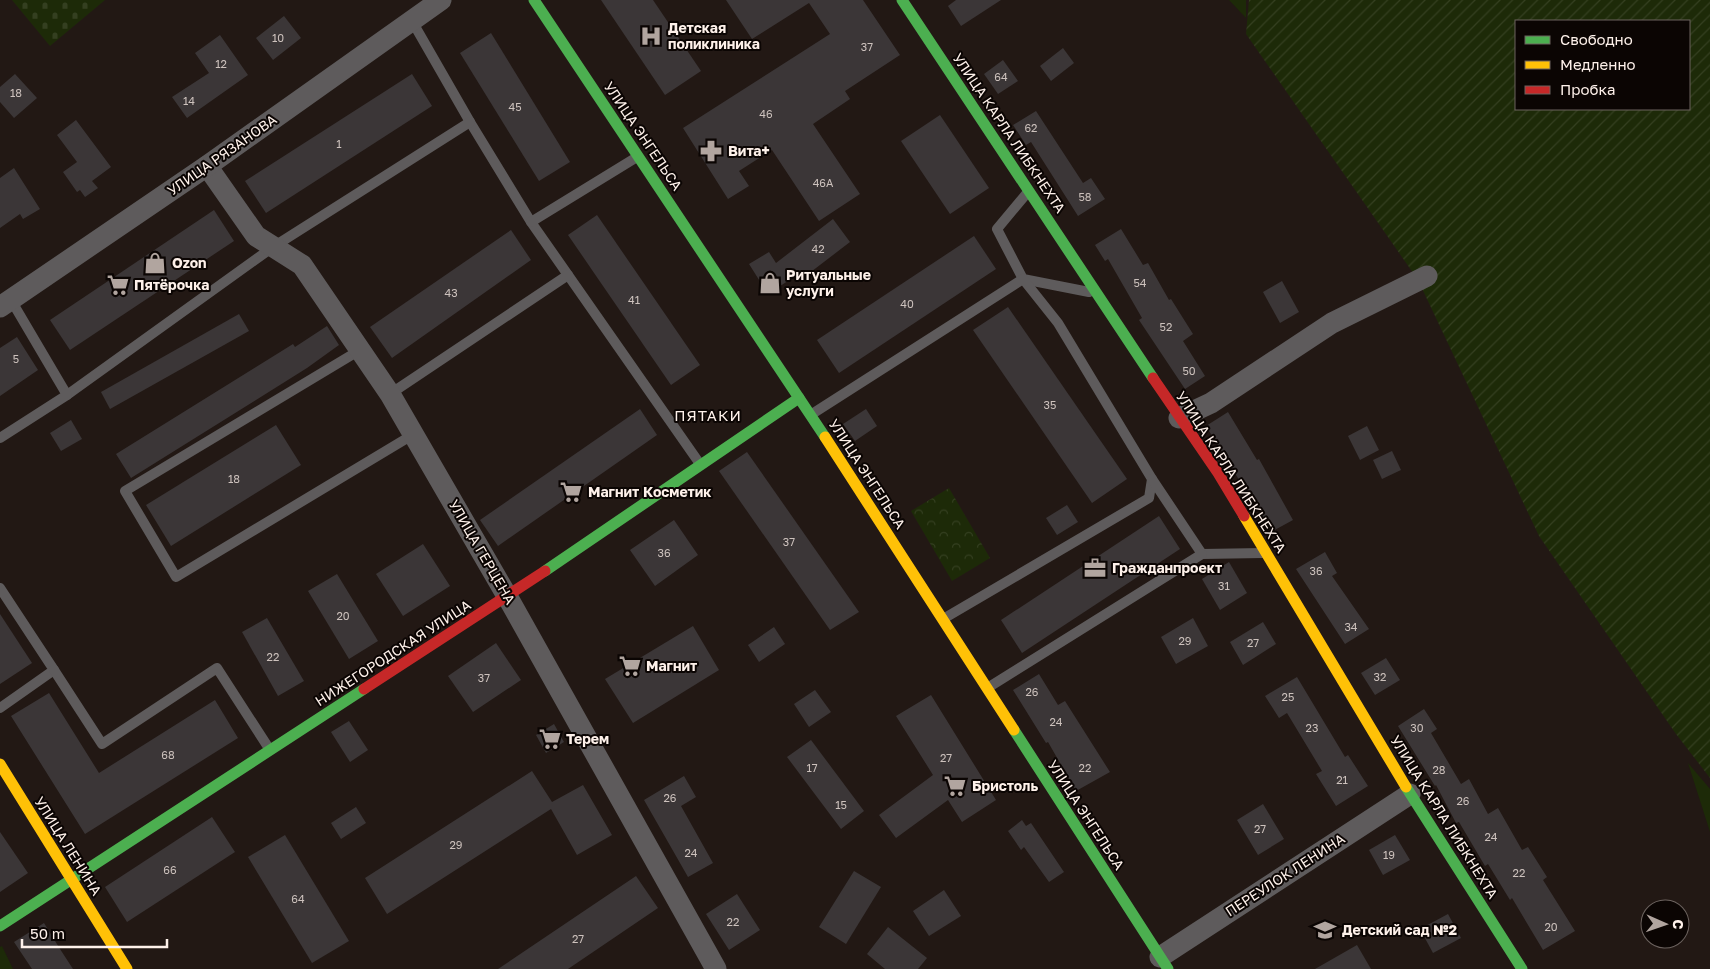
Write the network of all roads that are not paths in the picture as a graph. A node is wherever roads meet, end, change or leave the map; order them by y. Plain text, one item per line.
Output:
1 (441, 0) edge
2 (534, 0) edge
3 (902, 0) edge
4 (412, 21) junction
5 (470, 122) junction
6 (638, 157) junction
7 (207, 166) junction
8 (1029, 190) junction
9 (531, 222) junction
10 (274, 247) junction
11 (568, 275) junction
12 (1427, 276) dead end
13 (1023, 279) junction
14 (1098, 294) junction
15 (5, 304) edge
16 (360, 350) junction
17 (390, 394) junction
18 (68, 395) junction
19 (799, 398) junction
20 (810, 415) junction
21 (1179, 418) junction
22 (414, 434) junction
23 (0, 438) edge
24 (700, 465) junction
25 (1152, 479) junction
26 (1266, 553) junction
27 (1202, 554) junction
28 (0, 588) edge
29 (507, 596) junction
30 (942, 620) junction
31 (54, 670) junction
32 (987, 688) junction
33 (0, 708) edge
34 (270, 751) junction
35 (0, 764) edge
36 (1410, 794) junction
37 (72, 881) junction
38 (0, 926) edge
39 (1164, 963) edge
40 (127, 969) edge
41 (716, 969) edge
42 (1522, 969) edge

1 - 4 street, УЛИЦА РЯЗАНОВА
2 - 6 street, УЛИЦА ЭНГЕЛЬСА
3 - 8 street, УЛИЦА КАРЛА ЛИБКНЕХТА
4 - 5 lane
4 - 7 street, УЛИЦА РЯЗАНОВА
5 - 9 lane
5 - 10 lane
6 - 9 lane
6 - 19 street, УЛИЦА ЭНГЕЛЬСА
7 - 10 street, УЛИЦА ГЕРЦЕНА
7 - 15 street, УЛИЦА РЯЗАНОВА
8 - 13 lane
8 - 14 street, УЛИЦА КАРЛА ЛИБКНЕХТА
9 - 11 lane
10 - 16 street, УЛИЦА ГЕРЦЕНА
10 - 18 lane
11 - 17 lane
11 - 24 lane
12 - 21 street
13 - 14 lane
13 - 20 lane
13 - 25 lane
14 - 21 street, УЛИЦА КАРЛА ЛИБКНЕХТА
15 - 18 lane
16 - 17 street, УЛИЦА ГЕРЦЕНА
16 - 22 lane
17 - 22 street, УЛИЦА ГЕРЦЕНА
18 - 23 lane
19 - 20 street, УЛИЦА ЭНГЕЛЬСА
19 - 24 street, НИЖЕГОРОДСКАЯ УЛИЦА
20 - 30 street, УЛИЦА ЭНГЕЛЬСА
21 - 26 street, УЛИЦА КАРЛА ЛИБКНЕХТА
22 - 29 street, УЛИЦА ГЕРЦЕНА
24 - 29 street, НИЖЕГОРОДСКАЯ УЛИЦА
25 - 27 lane
25 - 30 lane
26 - 27 lane
26 - 36 street, УЛИЦА КАРЛА ЛИБКНЕХТА
27 - 32 lane
28 - 31 lane
29 - 34 street, НИЖЕГОРОДСКАЯ УЛИЦА
29 - 41 street, УЛИЦА ГЕРЦЕНА
30 - 32 street, УЛИЦА ЭНГЕЛЬСА
31 - 33 lane
31 - 34 lane
32 - 39 street, УЛИЦА ЭНГЕЛЬСА
34 - 37 street, НИЖЕГОРОДСКАЯ УЛИЦА
35 - 37 street, УЛИЦА ЛЕНИНА
36 - 39 street, ПЕРЕУЛОК ЛЕНИНА
36 - 42 street, УЛИЦА КАРЛА ЛИБКНЕХТА
37 - 38 street, НИЖЕГОРОДСКАЯ УЛИЦА
37 - 40 street, УЛИЦА ЛЕНИНА

